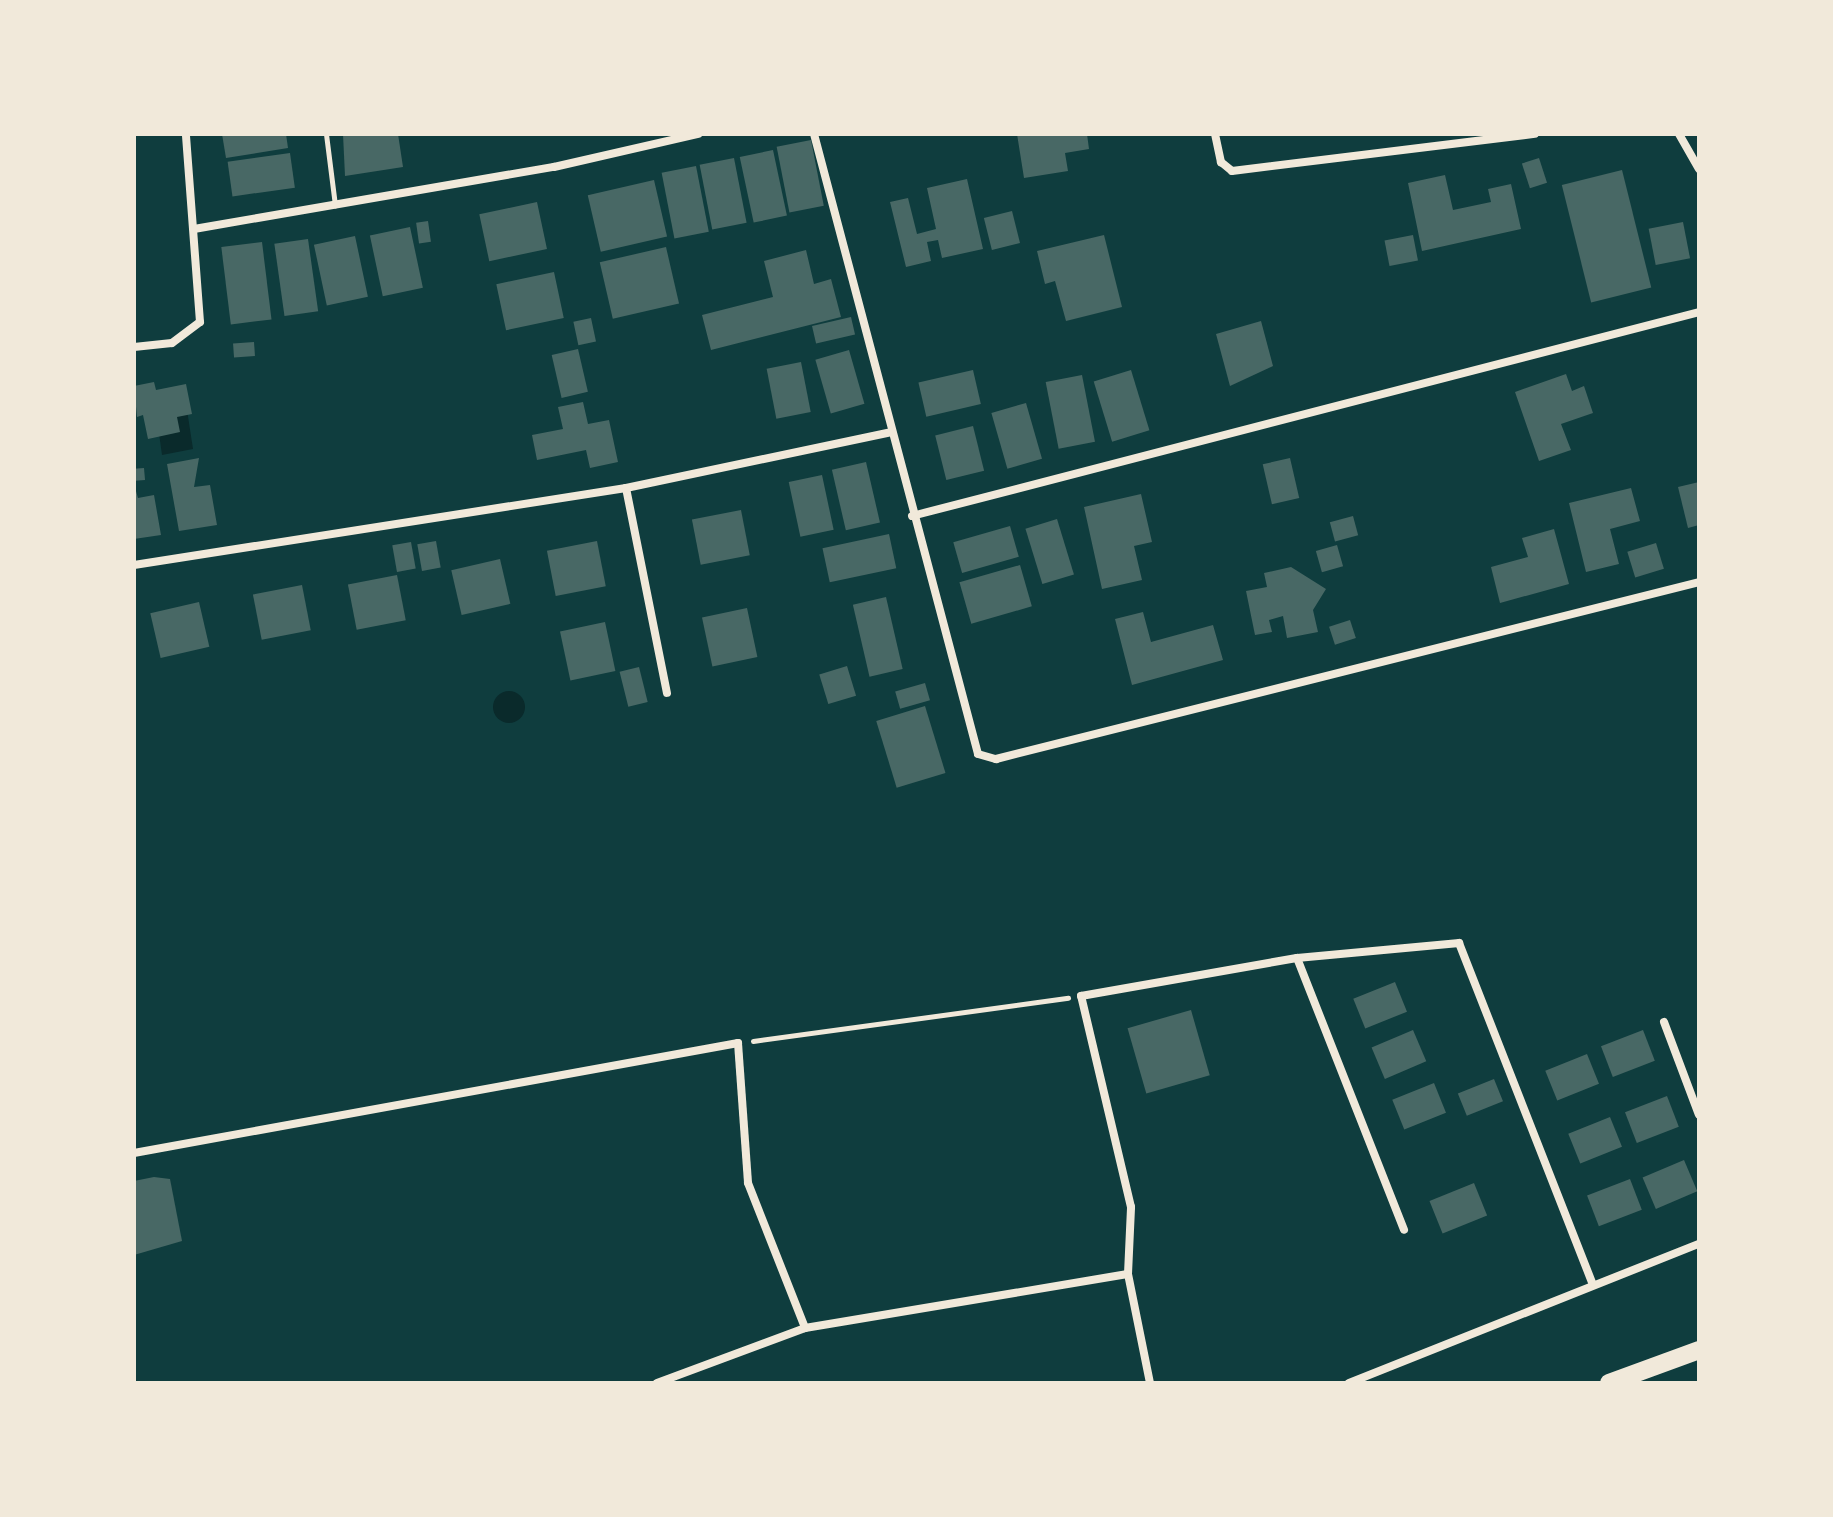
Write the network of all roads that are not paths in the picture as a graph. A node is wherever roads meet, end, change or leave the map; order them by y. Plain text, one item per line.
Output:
1 (186, 134) edge
2 (326, 134) edge
3 (698, 134) edge
4 (814, 134) edge
5 (1215, 134) edge
6 (1535, 134) edge
7 (1679, 134) edge
8 (1699, 169) edge
9 (335, 205) junction
10 (194, 229) junction
11 (1699, 312) edge
12 (134, 347) edge
13 (888, 433) junction
14 (626, 488) junction
15 (912, 516) junction
16 (134, 565) edge
17 (1699, 582) edge
18 (667, 693) dead end
19 (1297, 958) junction
20 (1664, 1022) dead end
21 (1699, 1115) edge
22 (134, 1153) edge
23 (1404, 1230) dead end
24 (1699, 1244) edge
25 (1128, 1274) junction
26 (1593, 1285) junction
27 (805, 1328) junction
28 (1699, 1350) edge
29 (657, 1383) edge
30 (1150, 1383) edge
31 (1349, 1383) edge
32 (1609, 1383) edge

1 - 10 street
2 - 9 lane
3 - 9 street
4 - 13 street
5 - 6 street
7 - 8 street
9 - 10 street
10 - 12 street
11 - 15 street
13 - 14 street
13 - 15 street
14 - 16 street
14 - 18 street
15 - 17 street
19 - 23 street
19 - 25 street
19 - 26 street
20 - 21 street
22 - 27 street
24 - 26 street
25 - 27 street
25 - 30 street
26 - 31 street
27 - 29 street
28 - 32 highway

